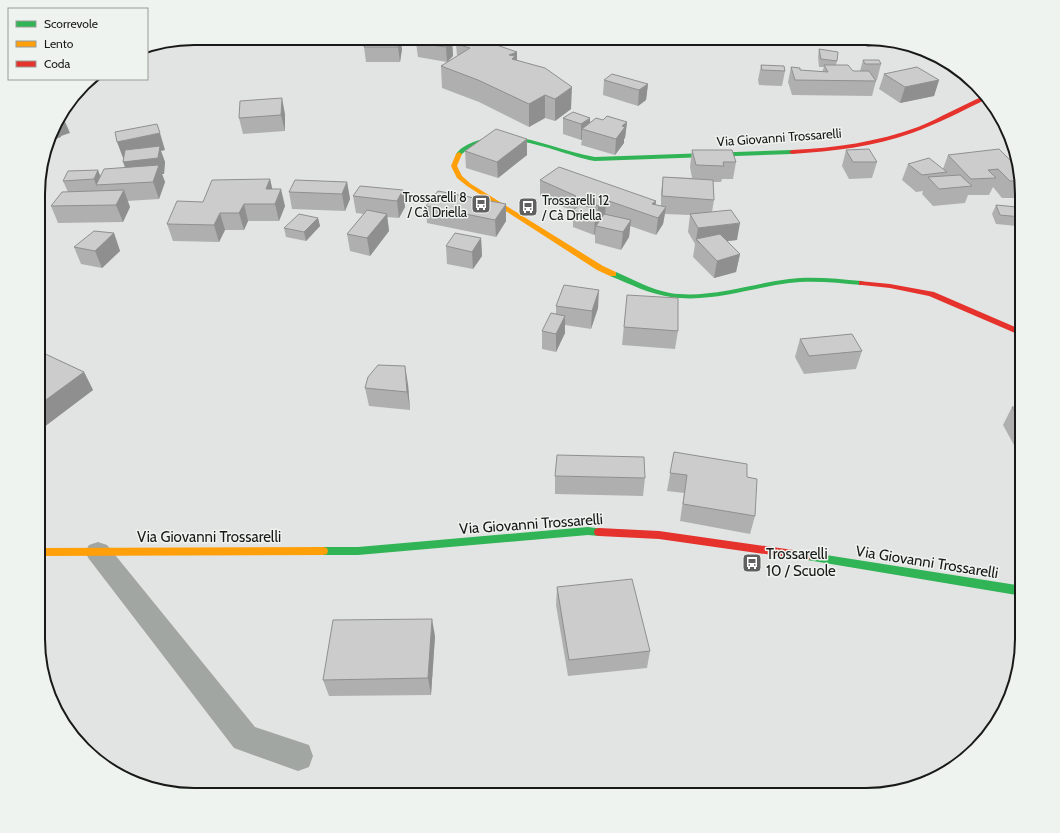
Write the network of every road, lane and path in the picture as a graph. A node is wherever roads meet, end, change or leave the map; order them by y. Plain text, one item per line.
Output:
1 (981, 100) edge
2 (1015, 330) edge
3 (45, 552) edge
4 (98, 552) junction
5 (1015, 590) edge
6 (298, 756) dead end

1 - 2 street, Via Giovanni Trossarelli
3 - 4 street, Via Giovanni Trossarelli
4 - 5 street, Via Giovanni Trossarelli
4 - 6 street

